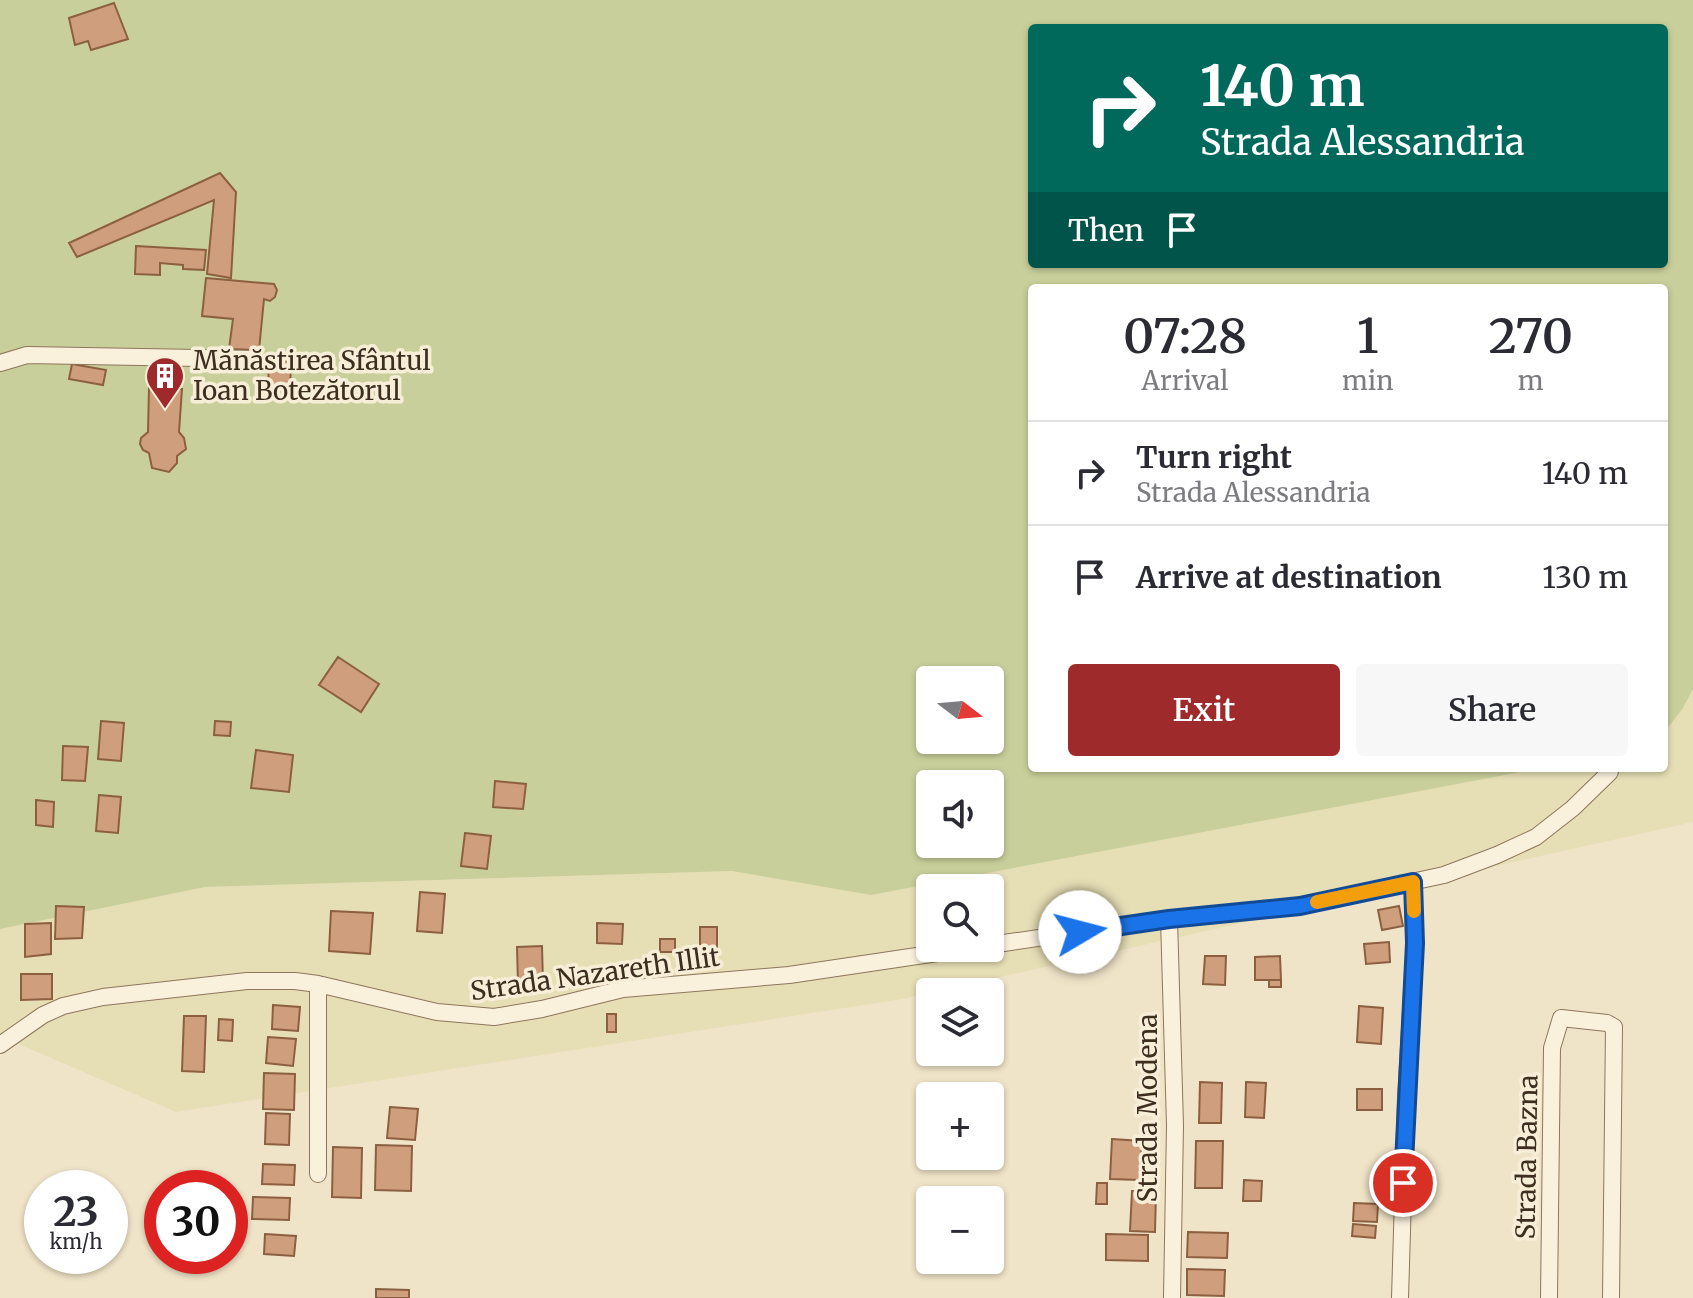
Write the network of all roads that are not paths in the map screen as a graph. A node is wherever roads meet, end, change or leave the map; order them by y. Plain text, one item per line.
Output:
1 (256, 359) dead end
2 (0, 363) edge
3 (1610, 772) dead end
4 (1413, 882) junction
5 (1169, 919) junction
6 (1004, 943) edge
7 (916, 956) edge
8 (318, 984) junction
9 (0, 1045) edge
10 (318, 1174) dead end
11 (1172, 1298) edge
12 (1400, 1298) edge
13 (1549, 1298) edge
14 (1611, 1298) edge

1 - 2 street
3 - 4 street
4 - 5 street
4 - 12 street
5 - 6 street
5 - 11 street, Strada Modena
7 - 8 street, Strada Nazareth Illit
8 - 9 street, Strada Nazareth Illit
8 - 10 street
13 - 14 street, Strada Bazna

